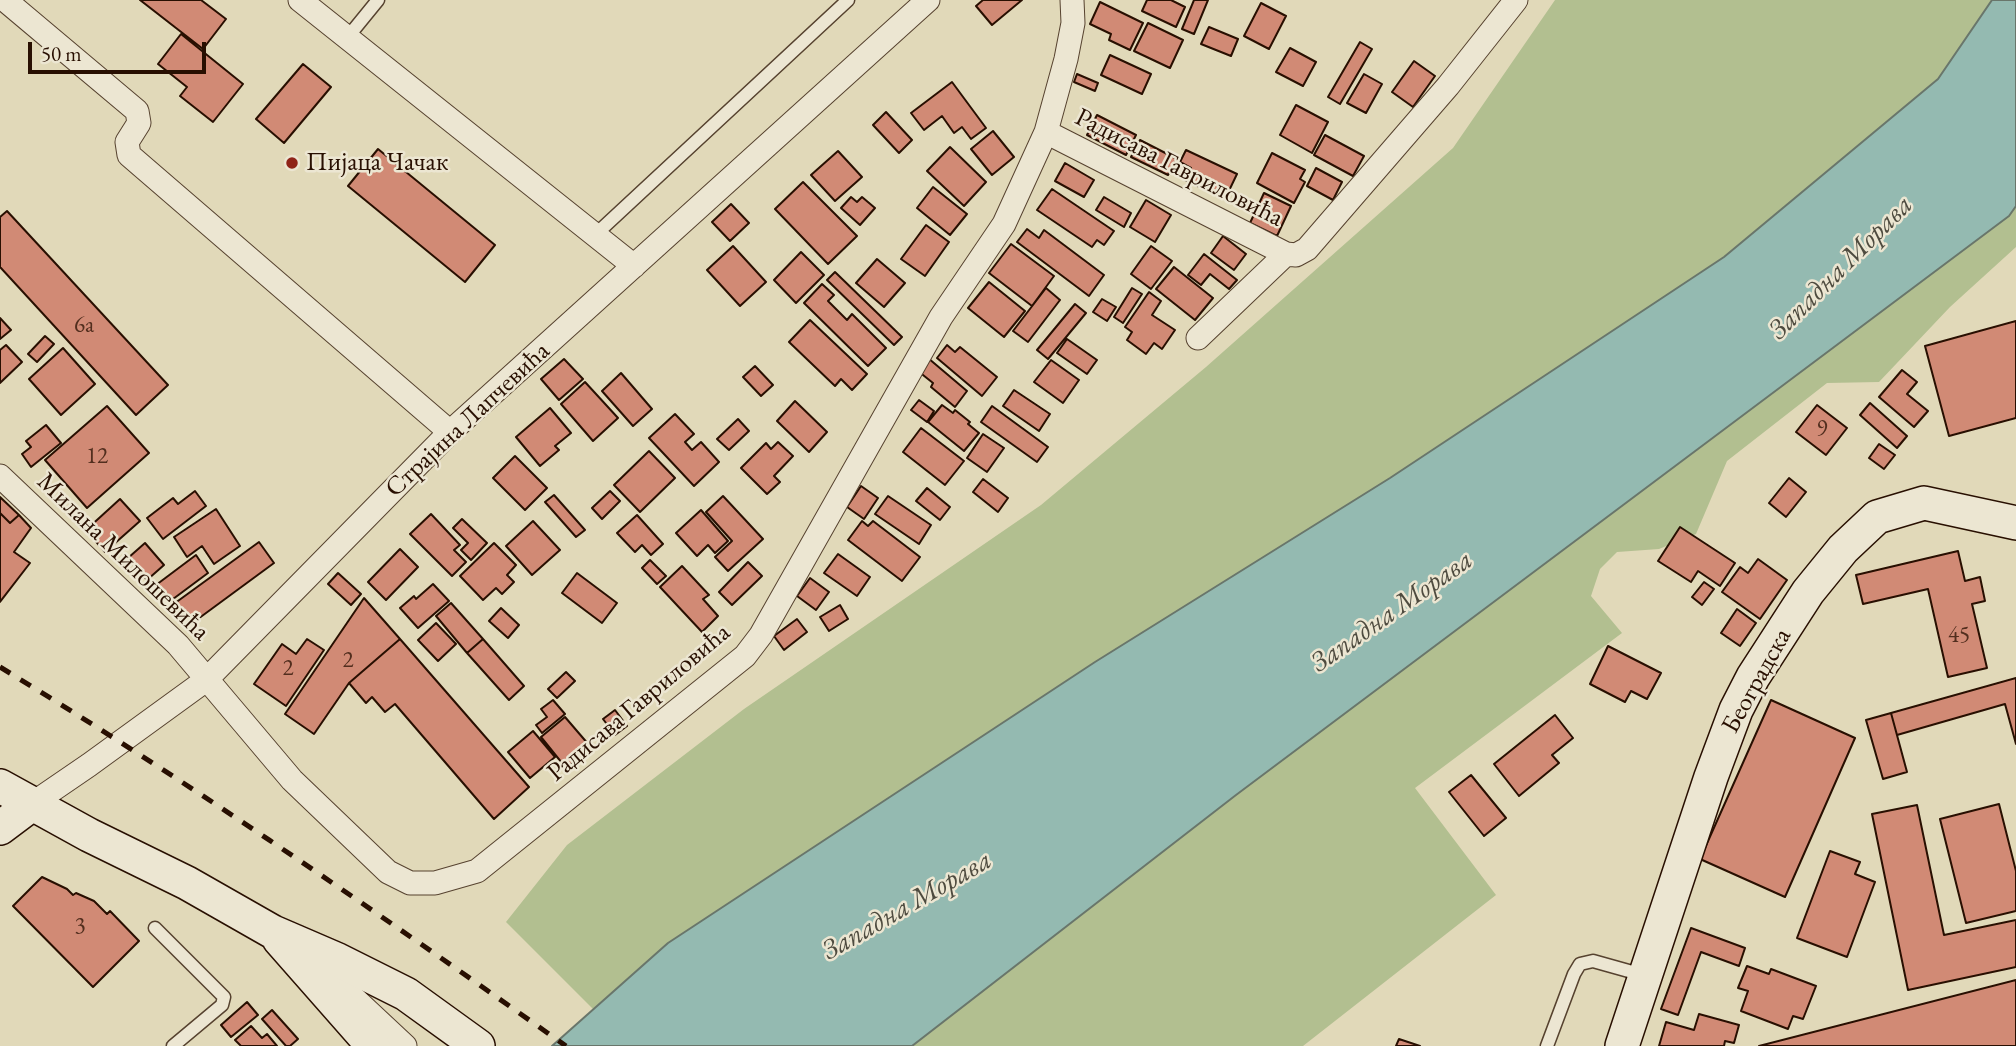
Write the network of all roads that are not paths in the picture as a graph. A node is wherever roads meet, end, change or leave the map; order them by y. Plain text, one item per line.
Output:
1 (5, 0) edge
2 (300, 0) edge
3 (378, 0) edge
4 (848, 0) edge
5 (928, 0) edge
6 (1072, 0) edge
7 (1516, 0) edge
8 (347, 38) junction
9 (1046, 132) junction
10 (595, 235) junction
11 (1286, 254) junction
12 (634, 266) junction
13 (1198, 338) dead end
14 (450, 432) junction
15 (0, 476) edge
16 (2016, 523) edge
17 (206, 680) junction
18 (0, 786) edge
19 (32, 804) junction
20 (0, 828) edge
21 (155, 928) dead end
22 (328, 973) junction
23 (1645, 975) junction
24 (173, 1046) edge
25 (373, 1046) edge
26 (405, 1046) edge
27 (478, 1046) edge
28 (1547, 1046) edge
29 (1622, 1046) edge

1 - 14 street
2 - 8 street
3 - 8 lane
4 - 10 lane
5 - 12 street, Страјина Лапчевића
6 - 9 street, Радисава Гавриловића
7 - 11 street
8 - 10 street
9 - 11 street, Радисава Гавриловића
9 - 17 street, Радисава Гавриловића
10 - 12 street
11 - 13 street
12 - 14 street, Страјина Лапчевића
14 - 17 street, Страјина Лапчевића
15 - 17 street, Милана Милошевића
16 - 23 street, Београдска
17 - 19 street, Страјина Лапчевића
18 - 19 street
19 - 20 street, Страјина Лапчевића
19 - 22 street
21 - 24 lane
22 - 25 street
22 - 26 street
22 - 27 street
23 - 28 lane
23 - 29 street, Београдска

